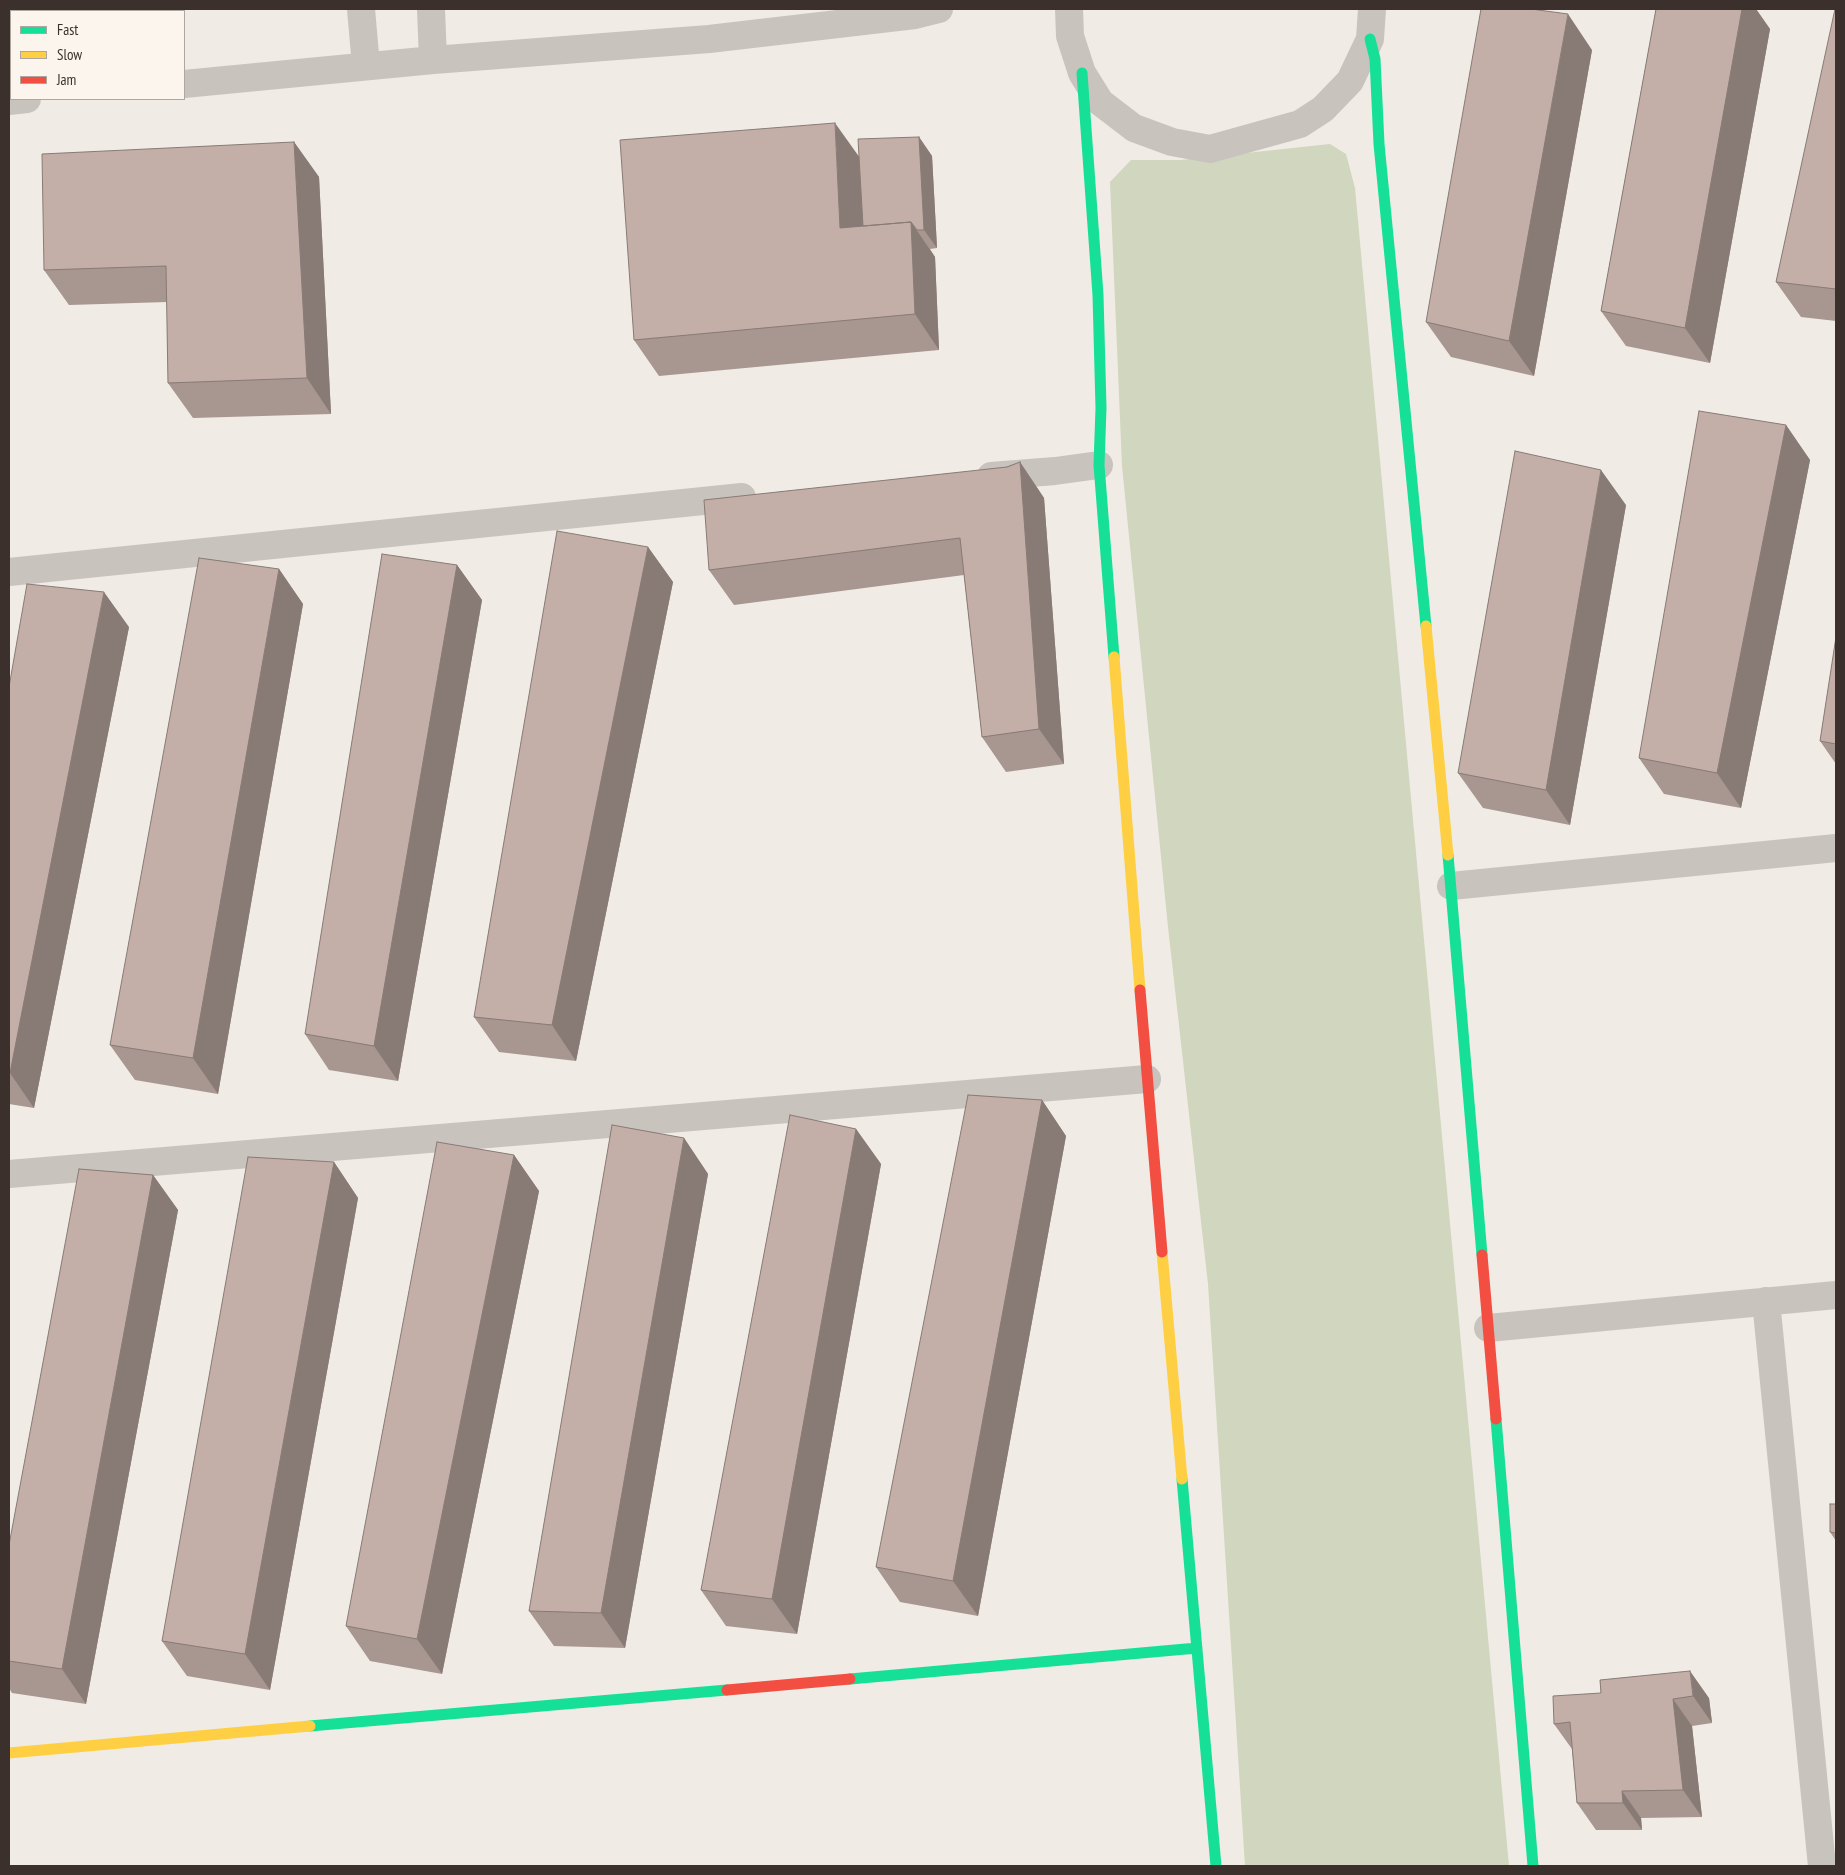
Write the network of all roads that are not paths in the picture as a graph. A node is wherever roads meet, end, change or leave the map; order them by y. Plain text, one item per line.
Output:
1 (361, 9) edge
2 (431, 9) edge
3 (939, 9) edge
4 (1069, 9) edge
5 (1372, 9) edge
6 (1370, 39) junction
7 (433, 60) junction
8 (366, 66) junction
9 (1082, 73) junction
10 (185, 84) edge
11 (1099, 465) junction
12 (965, 478) edge
13 (766, 495) edge
14 (9, 572) edge
15 (1836, 848) edge
16 (1451, 886) junction
17 (1147, 1080) junction
18 (9, 1174) edge
19 (1836, 1295) edge
20 (1766, 1301) junction
21 (1488, 1328) junction
22 (1197, 1648) junction
23 (9, 1753) edge
24 (1216, 1866) edge
25 (1533, 1866) edge
26 (1822, 1866) edge

1 - 8 street
2 - 7 street
3 - 7 street
4 - 9 street
5 - 6 street
6 - 9 street
6 - 16 street
7 - 8 street
8 - 10 street
9 - 11 street
11 - 12 street
11 - 17 street
13 - 14 street
15 - 16 street
16 - 21 street
17 - 18 street
17 - 22 street
19 - 20 street
20 - 21 street
20 - 26 street
21 - 25 street
22 - 23 street
22 - 24 street

